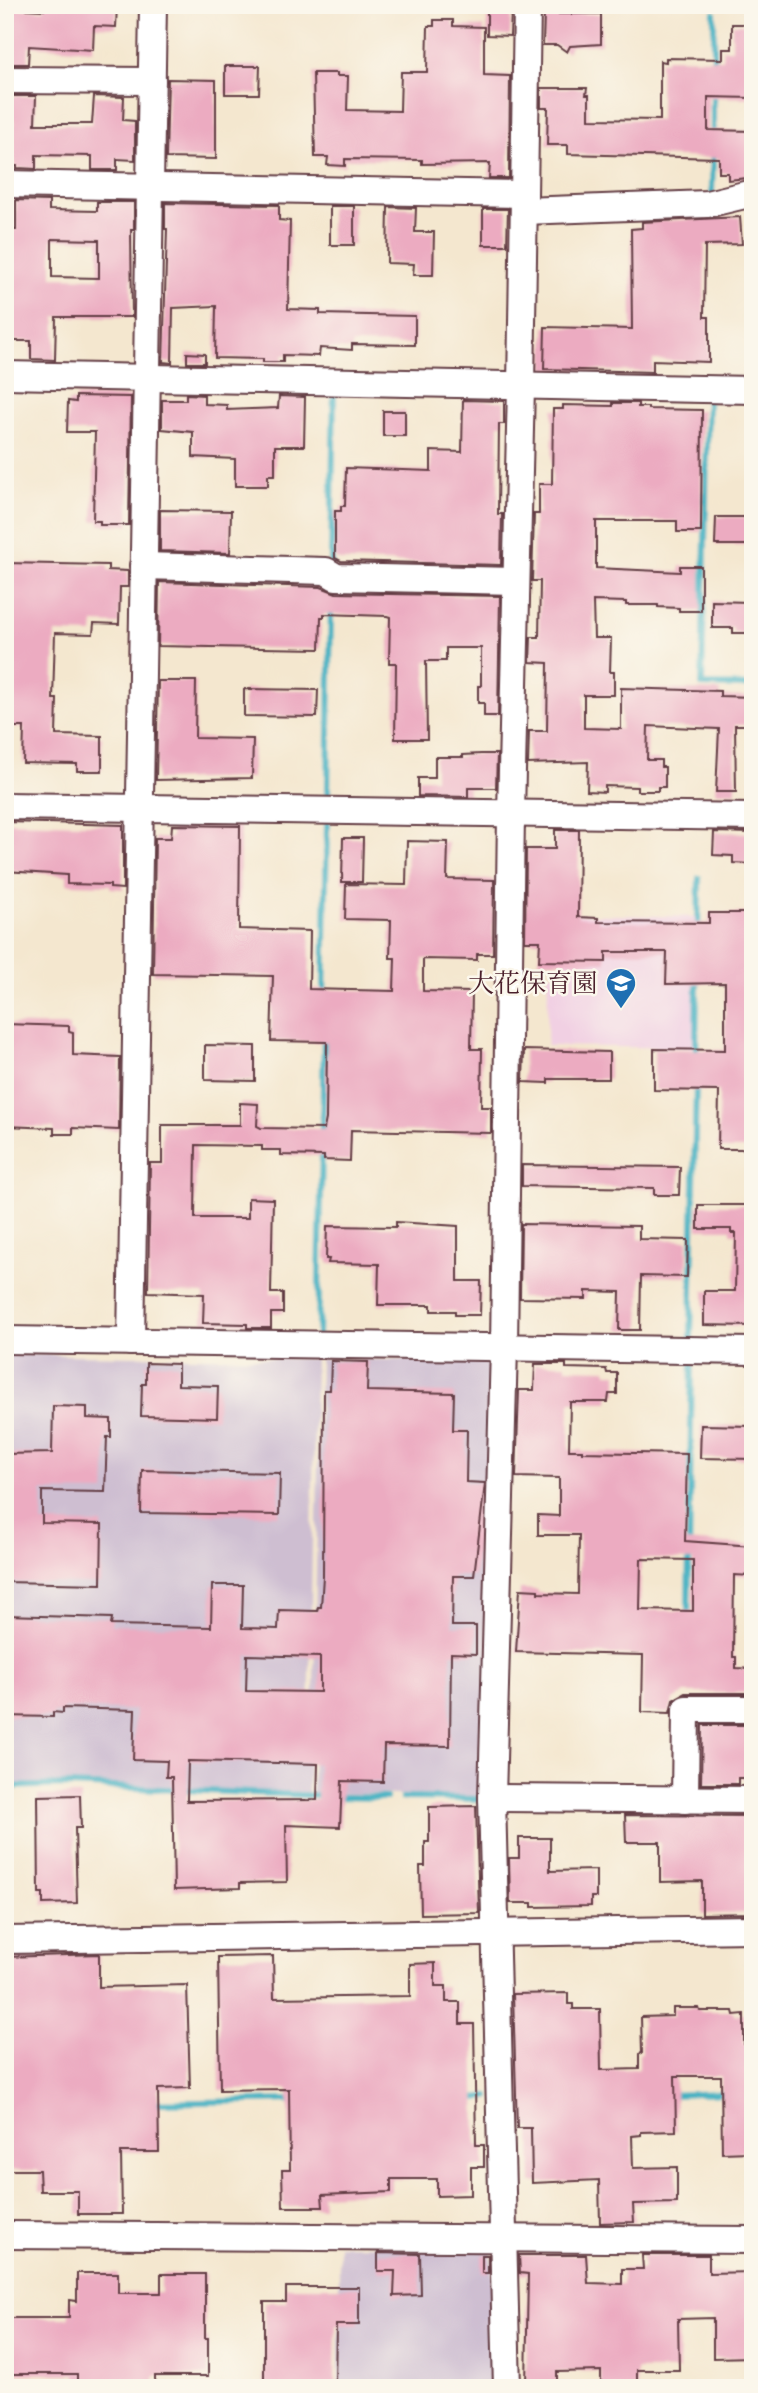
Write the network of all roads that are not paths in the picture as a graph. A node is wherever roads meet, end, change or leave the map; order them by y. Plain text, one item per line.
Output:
1 (153, 5) edge
2 (527, 5) edge
3 (5, 80) edge
4 (152, 81) junction
5 (5, 184) edge
6 (150, 187) junction
7 (753, 193) edge
8 (524, 202) junction
9 (5, 375) edge
10 (146, 378) junction
11 (521, 386) junction
12 (753, 390) edge
13 (143, 566) junction
14 (516, 581) junction
15 (5, 806) edge
16 (139, 807) junction
17 (511, 813) junction
18 (753, 817) edge
19 (5, 1340) edge
20 (131, 1342) junction
21 (504, 1348) junction
22 (753, 1351) edge
23 (753, 1709) edge
24 (492, 1798) junction
25 (685, 1800) junction
26 (753, 1800) edge
27 (753, 1929) edge
28 (496, 1932) junction
29 (5, 1940) edge
30 (5, 2235) edge
31 (503, 2237) junction
32 (753, 2240) edge
33 (507, 2388) edge

1 - 4 street
2 - 8 street
3 - 4 street
4 - 6 street
5 - 6 street
6 - 8 street
6 - 10 street
7 - 8 street
8 - 11 street
9 - 10 street
10 - 11 street
10 - 13 street
11 - 12 street
11 - 14 street
13 - 14 street
13 - 16 street
14 - 17 street
15 - 16 street
16 - 17 street
16 - 20 street
17 - 18 street
17 - 21 street
19 - 20 street
20 - 21 street
21 - 22 street
21 - 24 street
23 - 25 street
24 - 25 street
24 - 28 street
25 - 26 street
27 - 28 street
28 - 29 street
28 - 31 street
30 - 31 street
31 - 32 street
31 - 33 street

